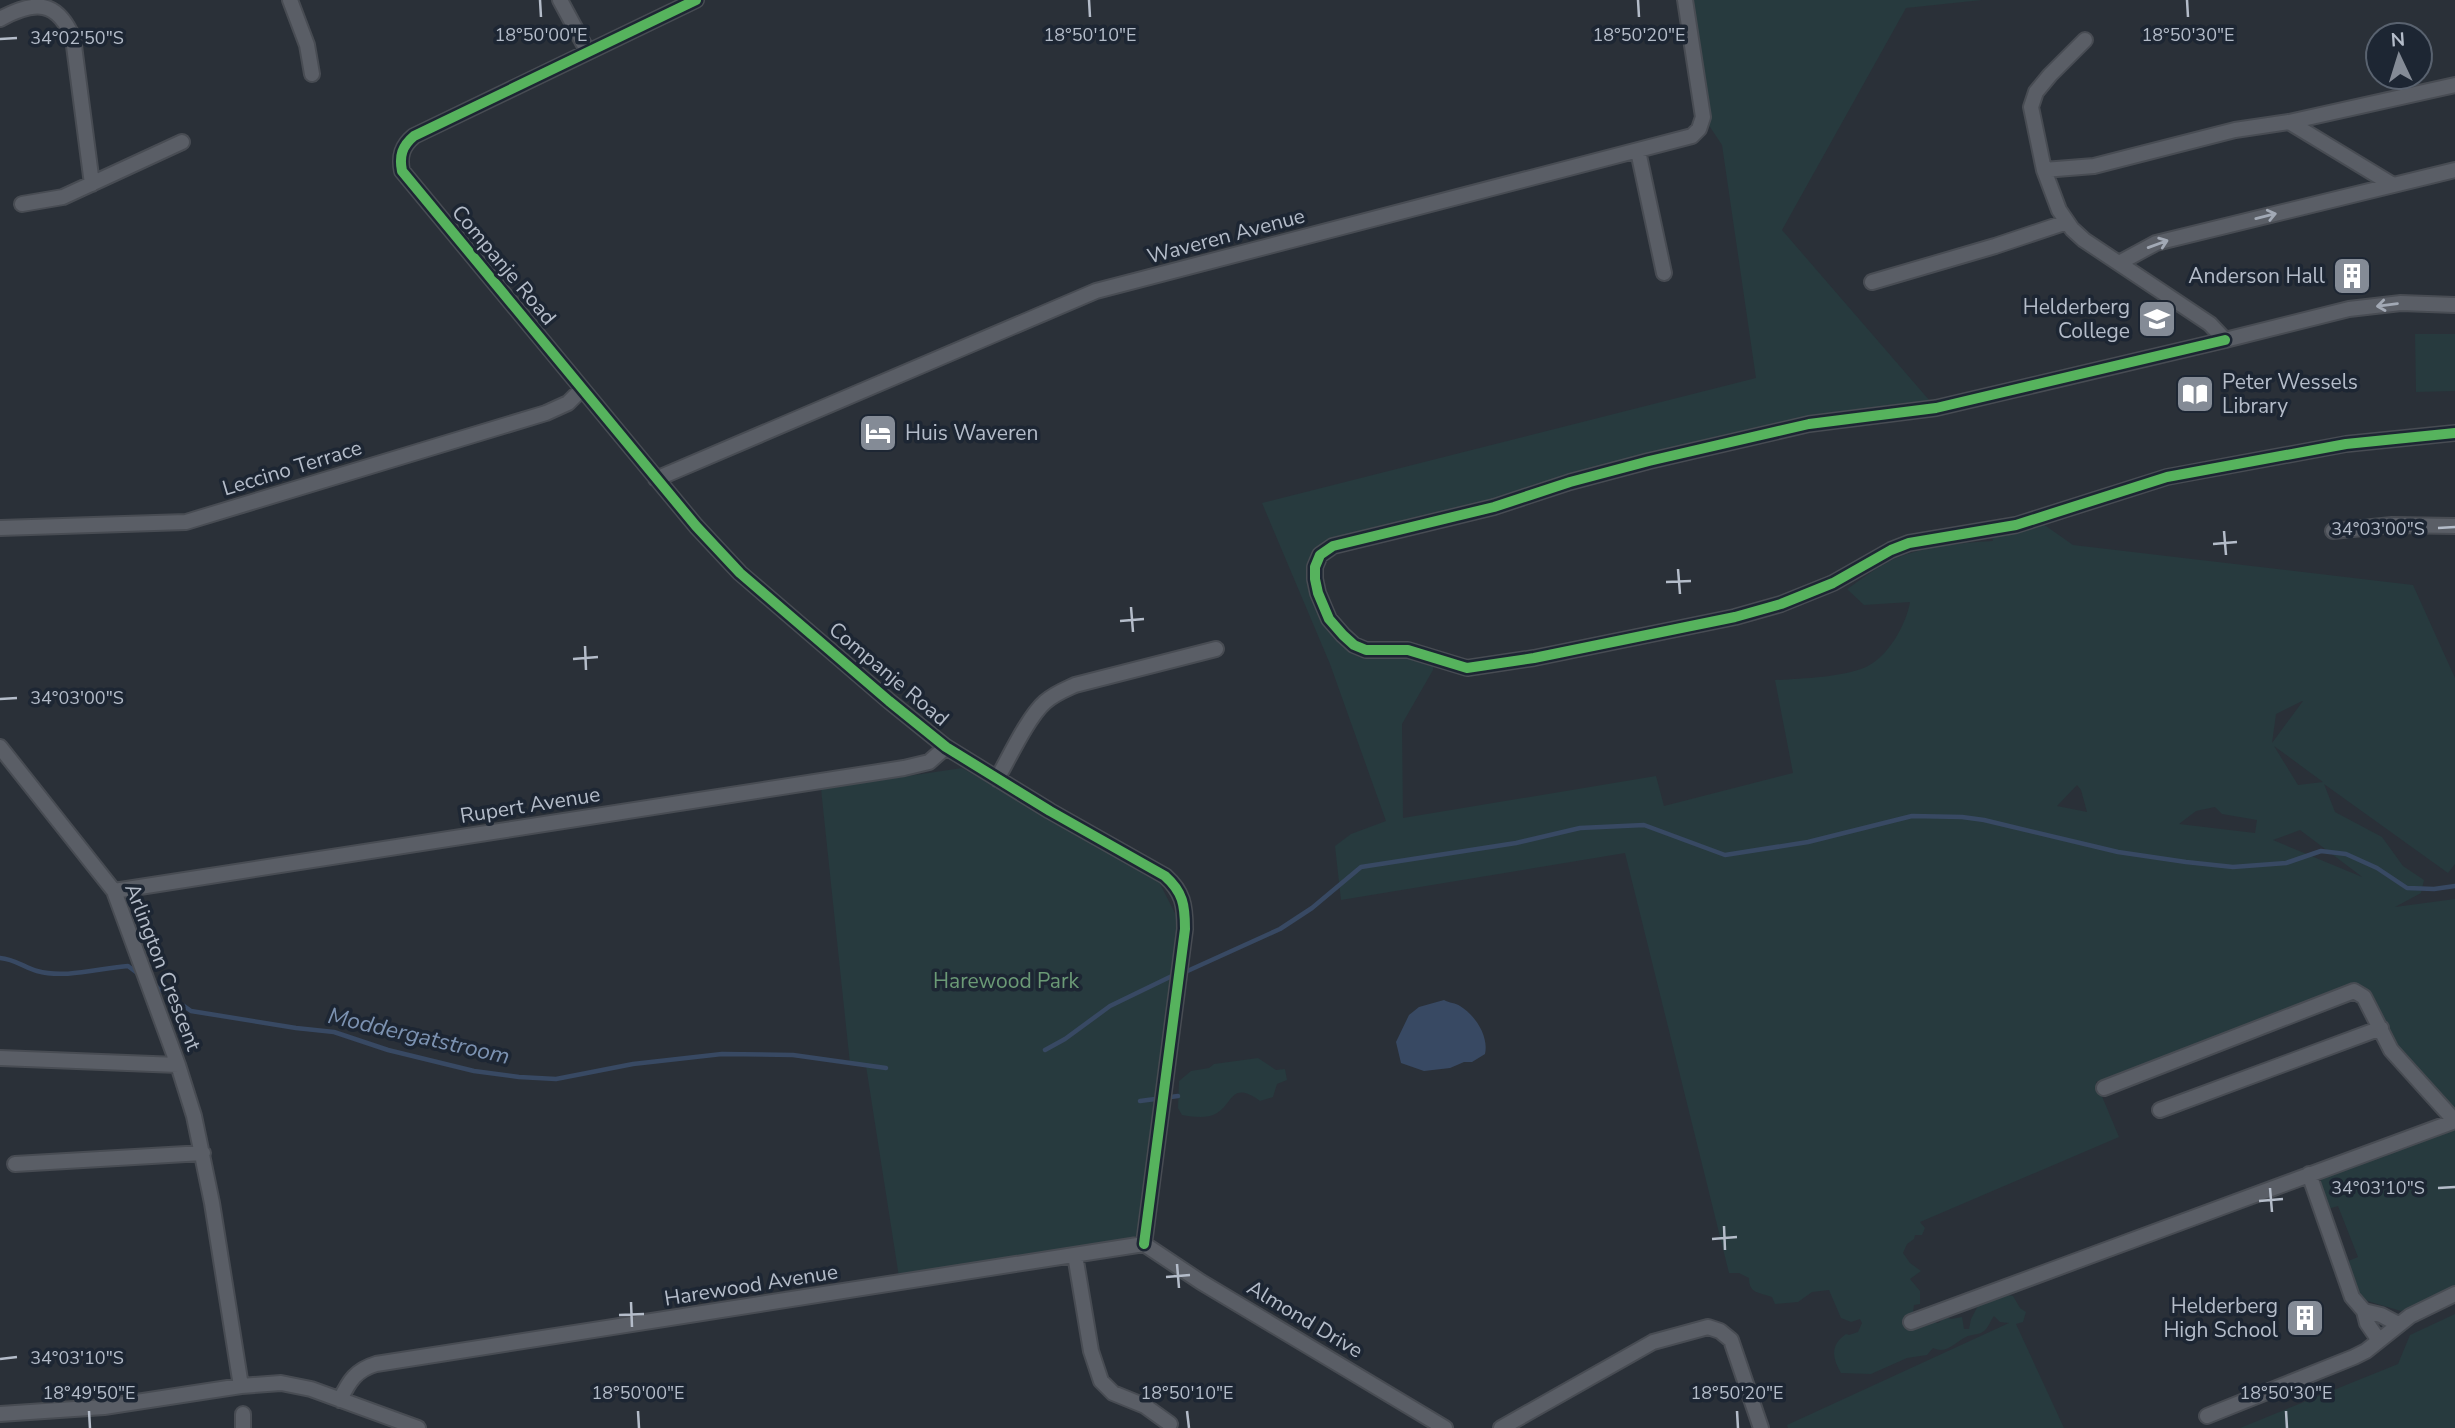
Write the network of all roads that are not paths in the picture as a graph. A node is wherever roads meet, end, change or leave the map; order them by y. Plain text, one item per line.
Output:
1 (290, 0) edge
2 (560, 0) edge
3 (696, 0) edge
4 (1685, 0) edge
5 (0, 19) edge
6 (2085, 40) dead end
7 (588, 52) junction
8 (312, 74) dead end
9 (2455, 85) edge
10 (2288, 122) junction
11 (181, 142) dead end
12 (1638, 151) junction
13 (2044, 170) junction
14 (2455, 170) edge
15 (92, 184) junction
16 (2393, 185) junction
17 (22, 204) dead end
18 (2067, 222) junction
19 (2119, 263) junction
20 (1664, 272) dead end
21 (1872, 282) dead end
22 (2455, 306) edge
23 (2225, 340) junction
24 (582, 389) junction
25 (2455, 433) edge
26 (656, 479) junction
27 (2455, 526) edge
28 (0, 528) edge
29 (2333, 531) dead end
30 (1216, 649) dead end
31 (0, 747) edge
32 (946, 747) junction
33 (997, 779) junction
34 (114, 891) junction
35 (2381, 1028) junction
36 (0, 1058) edge
37 (178, 1065) junction
38 (2104, 1088) dead end
39 (2160, 1110) dead end
40 (2455, 1121) edge
41 (203, 1153) junction
42 (15, 1164) dead end
43 (2309, 1174) junction
44 (1144, 1244) junction
45 (1075, 1255) junction
46 (2455, 1294) edge
47 (2364, 1311) junction
48 (1911, 1322) dead end
49 (2398, 1324) junction
50 (2378, 1339) junction
51 (241, 1386) junction
52 (340, 1400) junction
53 (0, 1415) edge
54 (2207, 1416) dead end
55 (1170, 1424) dead end
56 (418, 1428) edge
57 (1445, 1428) edge
58 (1501, 1428) edge
59 (1761, 1428) edge

1 - 8 street
2 - 7 street
3 - 7 street
4 - 12 street, Waveren Avenue
5 - 15 street
6 - 13 street
7 - 24 street, Companje Road
9 - 10 street
10 - 13 street
10 - 16 street
11 - 15 street
12 - 20 street
12 - 26 street, Waveren Avenue
13 - 18 street
14 - 16 street
15 - 17 street
19 -> 16 street
18 - 19 street
18 - 21 street
19 - 23 street
22 -> 23 street
23 - 25 street
24 - 26 street, Companje Road
24 - 28 street, Leccino Terrace
26 - 32 street, Companje Road
27 - 29 street
30 - 33 street
31 - 34 street, Arlington Crescent
32 - 33 street, Companje Road
32 - 34 street, Rupert Avenue
33 - 44 street, Companje Road
34 - 37 street, Arlington Crescent
35 - 38 street
35 - 39 street
35 - 40 street
36 - 37 street
37 - 41 street, Arlington Crescent
40 - 43 street
41 - 42 street
41 - 51 street, Arlington Crescent
43 - 47 street
43 - 48 street
44 - 45 street, Harewood Avenue
44 - 57 street, Almond Drive
45 - 52 street, Harewood Avenue
45 - 55 street
46 - 49 street
47 - 49 street
47 - 50 street
49 - 50 street
50 - 54 street
51 - 52 street
51 - 53 street
52 - 56 street
58 - 59 street

